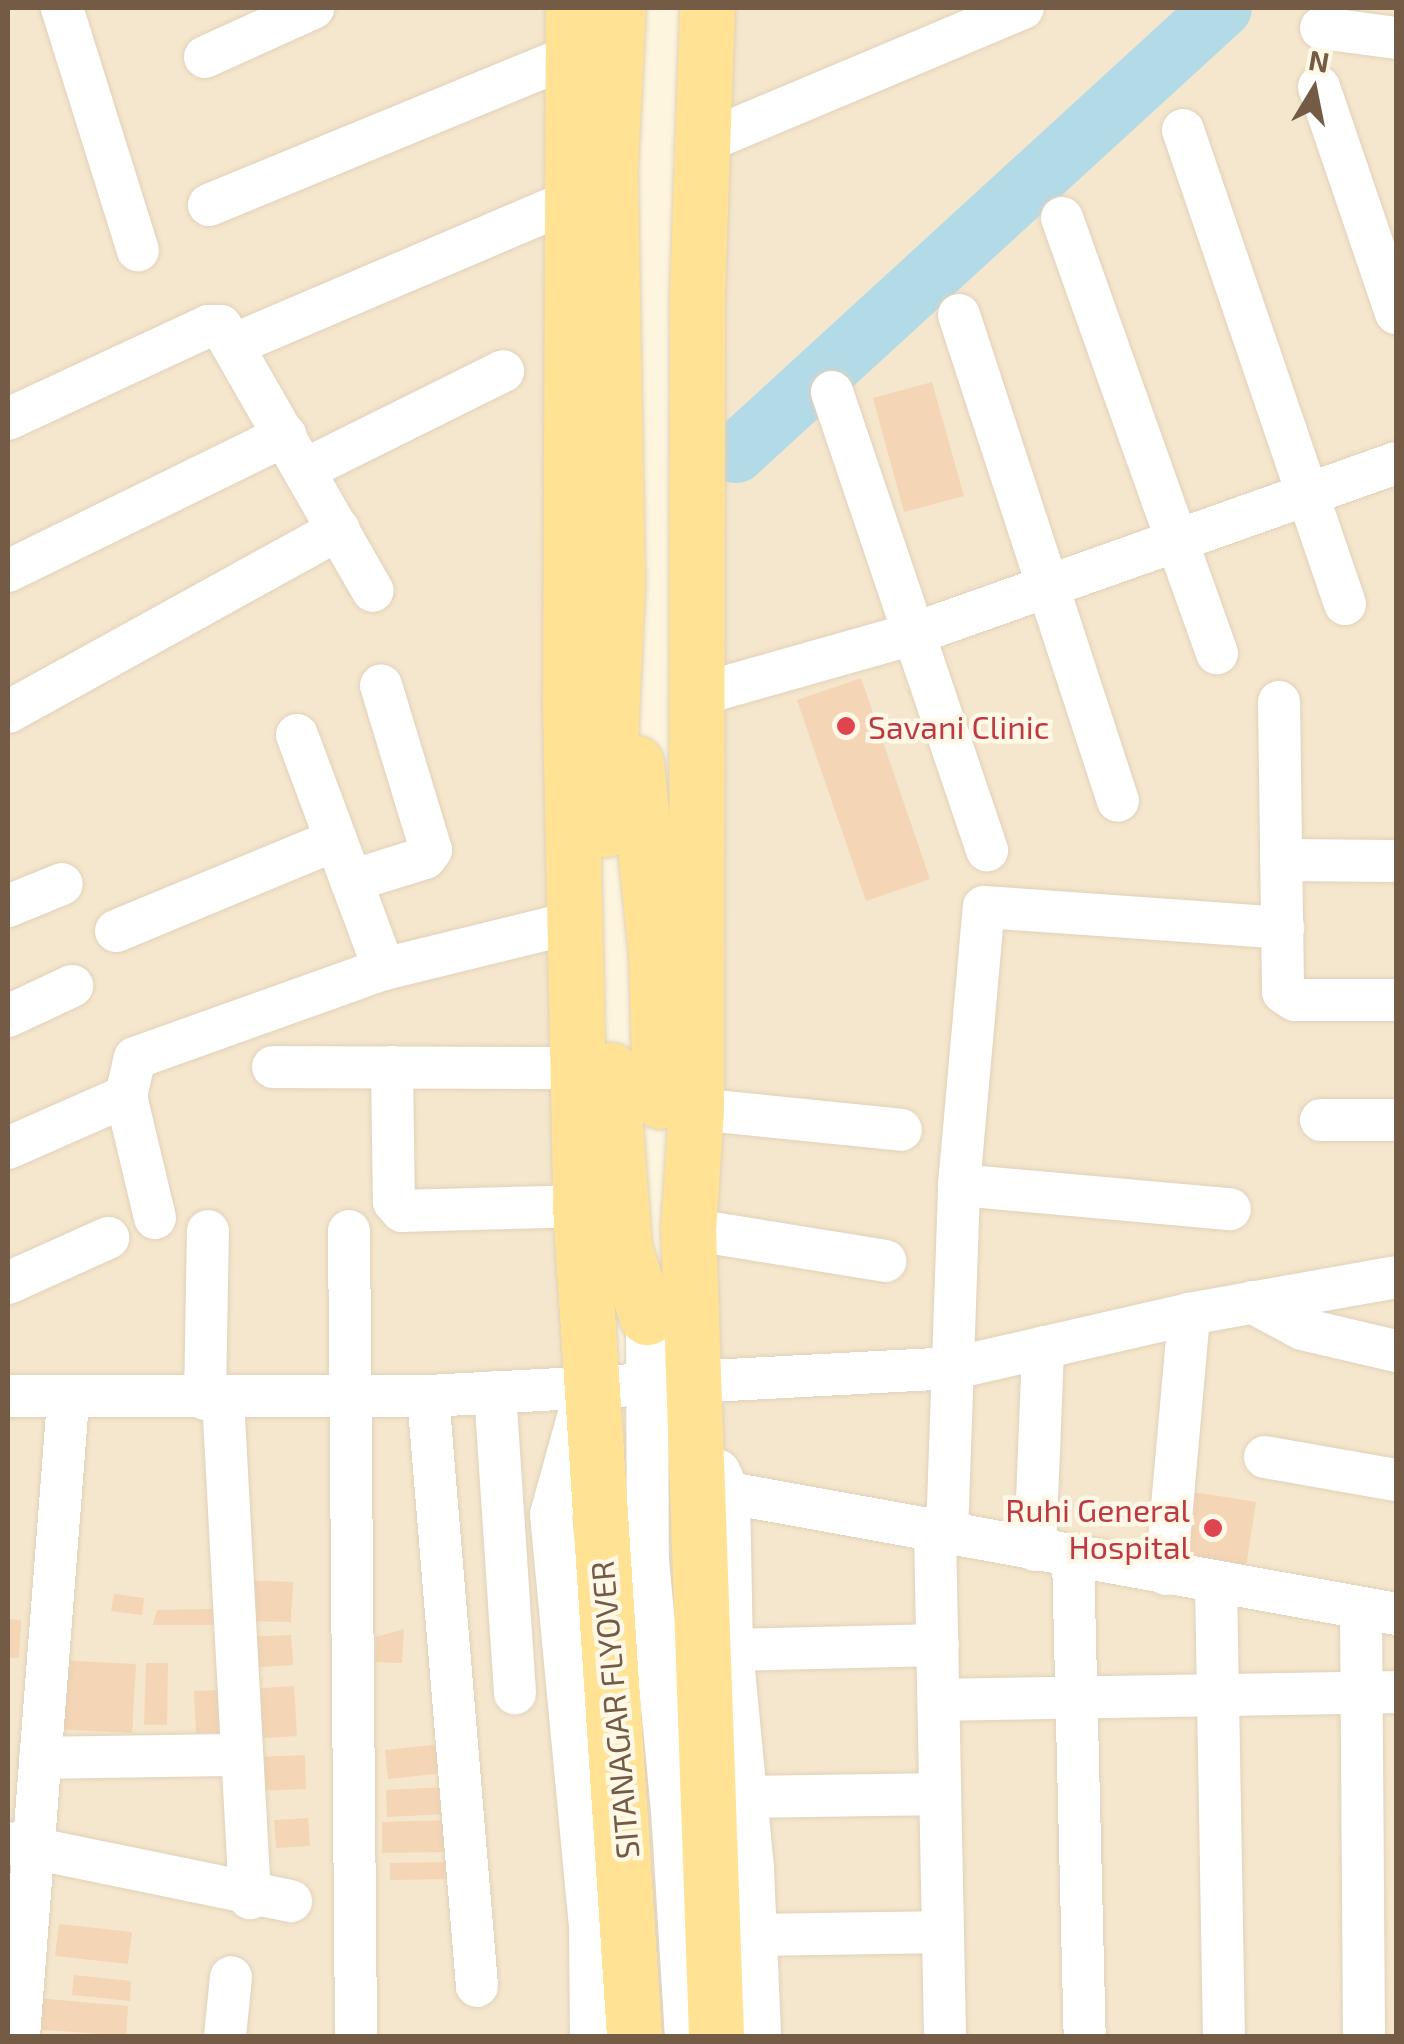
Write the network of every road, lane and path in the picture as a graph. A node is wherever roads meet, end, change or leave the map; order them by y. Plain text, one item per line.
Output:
1 (62, 8) edge
2 (313, 8) edge
3 (618, 8) edge
4 (707, 8) edge
5 (1024, 8) edge
6 (1321, 28) dead end
7 (573, 31) edge
8 (1396, 38) edge
9 (205, 57) dead end
10 (1319, 86) dead end
11 (1183, 130) dead end
12 (702, 143) junction
13 (572, 201) junction
14 (209, 205) dead end
15 (1062, 218) dead end
16 (138, 250) dead end
17 (1396, 313) edge
18 (958, 315) dead end
19 (235, 344) junction
20 (503, 372) dead end
21 (832, 392) dead end
22 (8, 419) edge
23 (296, 452) junction
24 (1396, 463) edge
25 (1308, 495) junction
26 (339, 529) junction
27 (1180, 542) junction
28 (8, 571) edge
29 (1048, 588) junction
30 (373, 591) dead end
31 (1346, 604) dead end
32 (916, 633) junction
33 (1217, 653) dead end
34 (381, 685) dead end
35 (697, 695) junction
36 (1279, 702) dead end
37 (8, 712) edge
38 (297, 735) dead end
39 (1118, 800) dead end
40 (336, 840) junction
41 (986, 850) dead end
42 (1282, 860) junction
43 (1396, 861) edge
44 (351, 882) junction
45 (62, 884) dead end
46 (8, 906) edge
47 (574, 922) junction
48 (1282, 928) junction
49 (116, 930) dead end
50 (384, 969) junction
51 (72, 986) dead end
52 (1396, 1000) edge
53 (8, 1016) edge
54 (273, 1067) dead end
55 (392, 1068) junction
56 (578, 1068) junction
57 (126, 1096) junction
58 (696, 1109) junction
59 (1320, 1120) dead end
60 (1396, 1120) edge
61 (902, 1130) dead end
62 (8, 1148) edge
63 (959, 1185) junction
64 (580, 1206) junction
65 (1230, 1209) dead end
66 (155, 1218) dead end
67 (688, 1229) junction
68 (208, 1231) dead end
69 (349, 1231) dead end
70 (108, 1238) dead end
71 (885, 1261) dead end
72 (1396, 1277) edge
73 (8, 1283) edge
74 (1252, 1302) junction
75 (1189, 1314) junction
76 (647, 1317) joint
77 (1043, 1347) junction
78 (1396, 1351) edge
79 (954, 1368) junction
80 (588, 1384) junction
81 (496, 1392) junction
82 (677, 1393) junction
83 (8, 1396) edge
84 (428, 1396) junction
85 (348, 1397) junction
86 (214, 1399) junction
87 (68, 1400) junction
88 (1265, 1456) dead end
89 (1396, 1480) edge
90 (713, 1497) junction
91 (941, 1534) junction
92 (1054, 1554) junction
93 (1166, 1574) junction
94 (1216, 1582) junction
95 (1379, 1611) edge
96 (938, 1645) junction
97 (732, 1650) junction
98 (1379, 1693) edge
99 (515, 1694) dead end
100 (1218, 1695) junction
101 (1076, 1698) junction
102 (938, 1700) junction
103 (242, 1755) junction
104 (40, 1758) junction
105 (940, 1794) junction
106 (747, 1797) junction
107 (8, 1843) edge
108 (943, 1932) junction
109 (756, 1935) junction
110 (231, 1978) dead end
111 (477, 1986) dead end
112 (19, 2036) edge
113 (225, 2036) edge
114 (356, 2036) edge
115 (591, 2036) edge
116 (634, 2036) edge
117 (686, 2036) edge
118 (716, 2036) edge
119 (760, 2036) edge
120 (945, 2036) edge
121 (1085, 2036) edge
122 (1224, 2036) edge
123 (1364, 2036) edge

1 - 16 street
2 - 9 street
3 - 76 main road
4 - 12 main road
5 - 12 street
6 - 8 street
7 - 13 main road, SITANAGAR FLYOVER
7 - 14 street
10 - 17 street
11 - 25 street
12 - 35 main road
13 - 19 street
13 - 47 main road, SITANAGAR FLYOVER
15 - 27 street
18 - 29 street
19 - 22 street
19 - 23 street
20 - 23 street
21 - 32 street
23 - 26 street
23 - 28 street
24 - 25 street
25 - 27 street
25 - 31 street
26 - 30 street
26 - 37 street
27 - 29 street
27 - 33 street
29 - 32 street
29 - 39 street
32 - 35 street
32 - 41 street
34 - 44 street
35 - 58 main road
36 - 42 street
38 - 40 street
40 - 44 street
40 - 49 street
42 - 43 street
42 - 48 street
44 - 50 street
45 - 46 street
47 - 50 street
47 - 56 main road, SITANAGAR FLYOVER
48 - 52 street
48 - 63 street
50 - 57 street
51 - 53 street
54 - 55 street
55 - 56 street
55 - 64 street
56 - 64 main road, SITANAGAR FLYOVER
57 - 62 street
57 - 66 street
58 - 61 street
58 - 67 main road
59 - 60 street
63 - 65 street
63 - 79 street
64 - 80 main road, SITANAGAR FLYOVER
67 - 71 street
67 - 82 main road
68 - 86 street
69 - 85 street
70 - 73 street
72 - 74 street
74 - 75 street
74 - 78 street
75 - 77 street
75 - 93 street
76 - 82 street
77 - 79 street
77 - 92 street
79 - 82 street
79 - 91 street
80 - 81 street
80 - 82 street
80 - 115 street
80 - 116 main road, SITANAGAR FLYOVER
81 - 84 street
81 - 99 street
82 - 90 main road
82 - 117 street
83 - 87 street
84 - 85 street
84 - 111 street
85 - 86 street
85 - 114 street
86 - 87 street
86 - 103 street
87 - 104 street
88 - 89 street
90 - 91 street
90 - 97 street
90 - 118 main road
91 - 92 street
91 - 96 street
92 - 93 street
92 - 101 street
93 - 94 street
94 - 95 street
94 - 100 street
95 - 98 street
96 - 97 street
96 - 102 street
97 - 106 street
98 - 100 street
98 - 123 street
100 - 101 street
100 - 122 street
101 - 102 street
101 - 121 street
102 - 105 street
103 - 104 street
103 - 107 street
104 - 112 street
105 - 106 street
105 - 108 street
106 - 109 street
108 - 109 street
108 - 120 street
109 - 119 street
110 - 113 street

